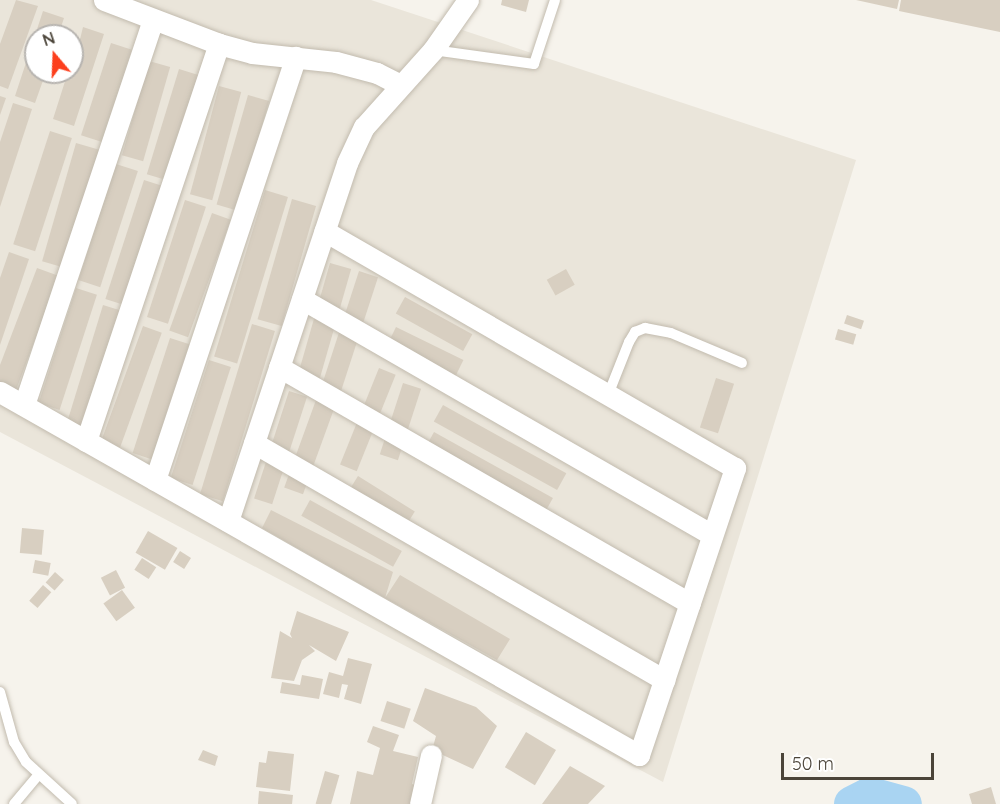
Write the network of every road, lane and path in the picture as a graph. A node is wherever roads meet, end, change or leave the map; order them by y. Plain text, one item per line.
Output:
1 (104, 0) edge
2 (468, 0) edge
3 (555, 0) edge
4 (153, 20) junction
5 (219, 44) junction
6 (433, 50) junction
7 (296, 57) junction
8 (399, 84) junction
9 (325, 231) junction
10 (302, 299) junction
11 (742, 363) dead end
12 (279, 367) junction
13 (0, 392) edge
14 (608, 395) junction
15 (24, 405) junction
16 (86, 441) junction
17 (254, 443) junction
18 (155, 480) junction
19 (228, 521) junction
20 (712, 536) junction
21 (690, 603) junction
22 (664, 680) junction
23 (0, 692) edge
24 (431, 755) dead end
25 (38, 775) junction
26 (14, 804) edge
27 (72, 804) edge
28 (420, 804) edge

1 - 4 street
2 - 6 street
3 - 6 lane
4 - 5 street
4 - 15 street
5 - 7 street
5 - 16 street
6 - 8 street
7 - 8 street
7 - 18 street
8 - 9 street
9 - 10 street
9 - 14 street
10 - 12 street
10 - 20 street
11 - 14 lane
12 - 17 street
12 - 21 street
13 - 15 street
14 - 20 street
15 - 16 street
16 - 18 street
17 - 19 street
17 - 22 street
18 - 19 street
19 - 22 street
20 - 21 street
21 - 22 street
23 - 25 lane
24 - 28 street
25 - 26 lane
25 - 27 lane

